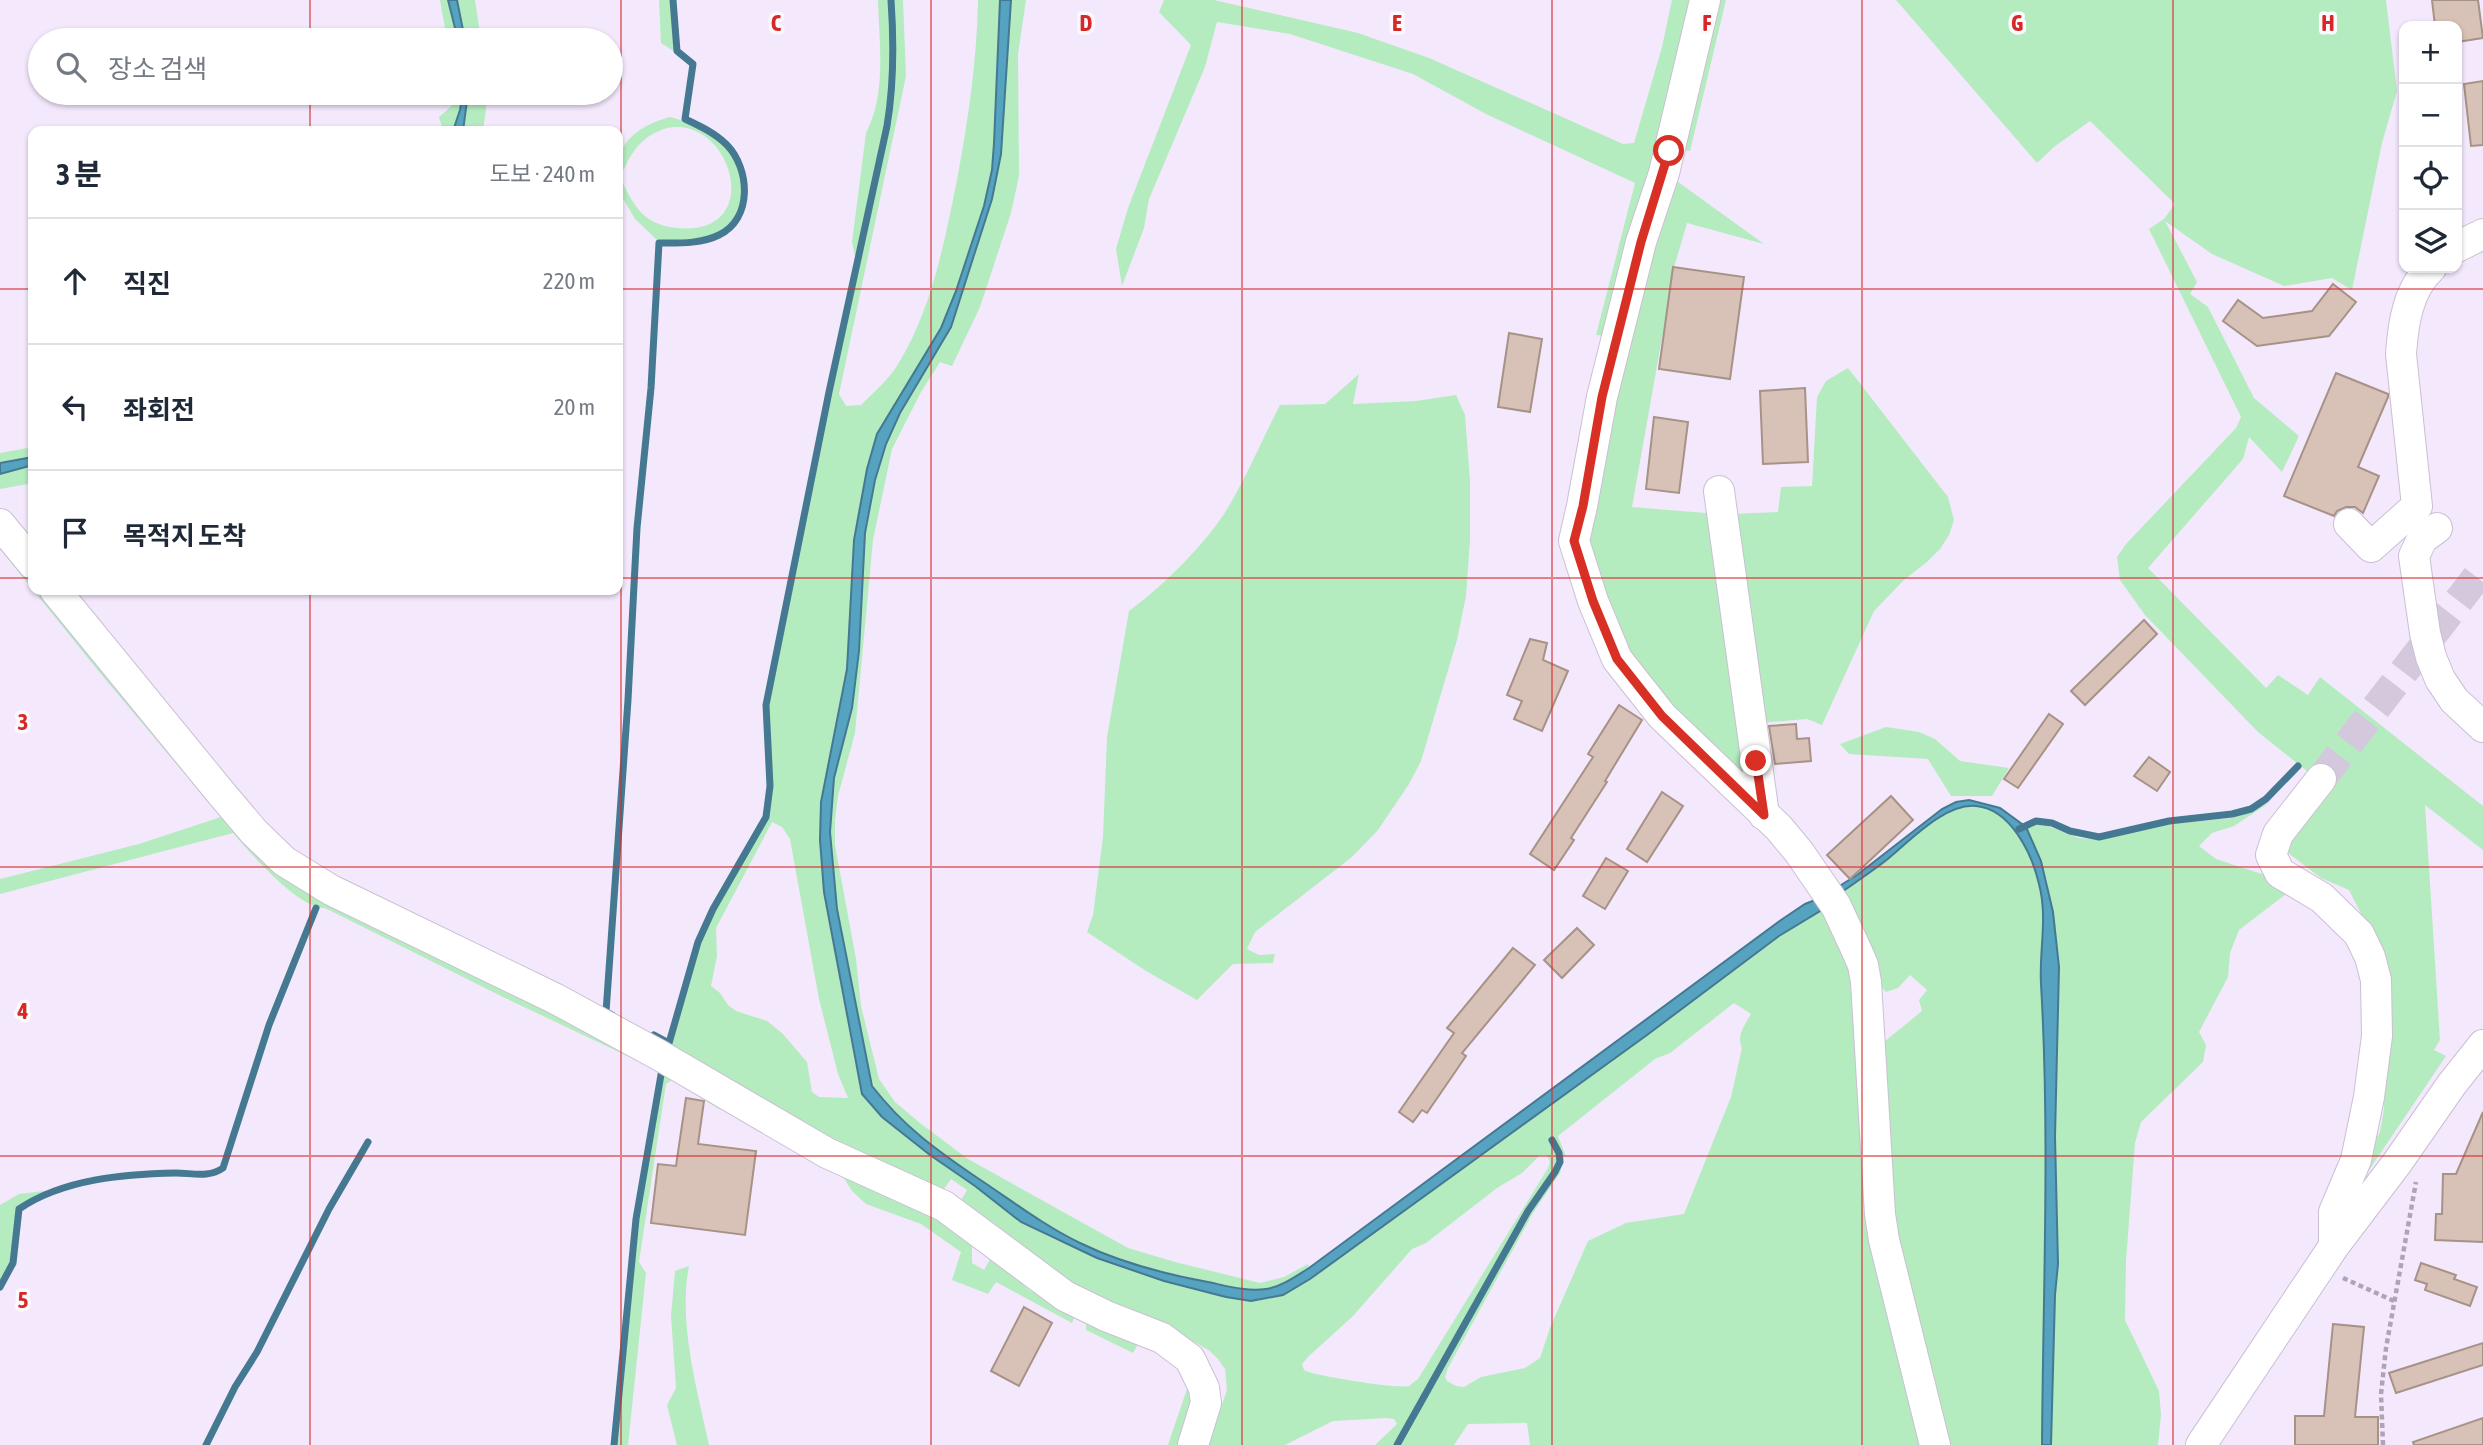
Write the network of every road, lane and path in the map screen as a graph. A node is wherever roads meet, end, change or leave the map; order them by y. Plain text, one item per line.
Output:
1 (1705, 0) edge
2 (2483, 234) edge
3 (2462, 244) edge
4 (2428, 273) edge
5 (1719, 491) dead end
6 (0, 524) edge
7 (2349, 524) dead end
8 (2437, 528) dead end
9 (28, 558) edge
10 (59, 595) edge
11 (2483, 727) edge
12 (2321, 779) tunnel mouth
13 (1764, 815) junction
14 (2483, 1045) edge
15 (2397, 1163) junction
16 (2327, 1256) junction
17 (2394, 1301) junction
18 (1193, 1445) edge
19 (1935, 1445) edge
20 (2201, 1445) edge
21 (2383, 1445) edge

1 - 13 street
2 - 3 street
4 - 7 street
5 - 13 street
6 - 9 street
8 - 11 street
10 - 18 street
12 - 16 street
13 - 19 street
14 - 15 street
15 - 16 street
15 - 17 path
16 - 17 path
16 - 20 street
17 - 21 path

